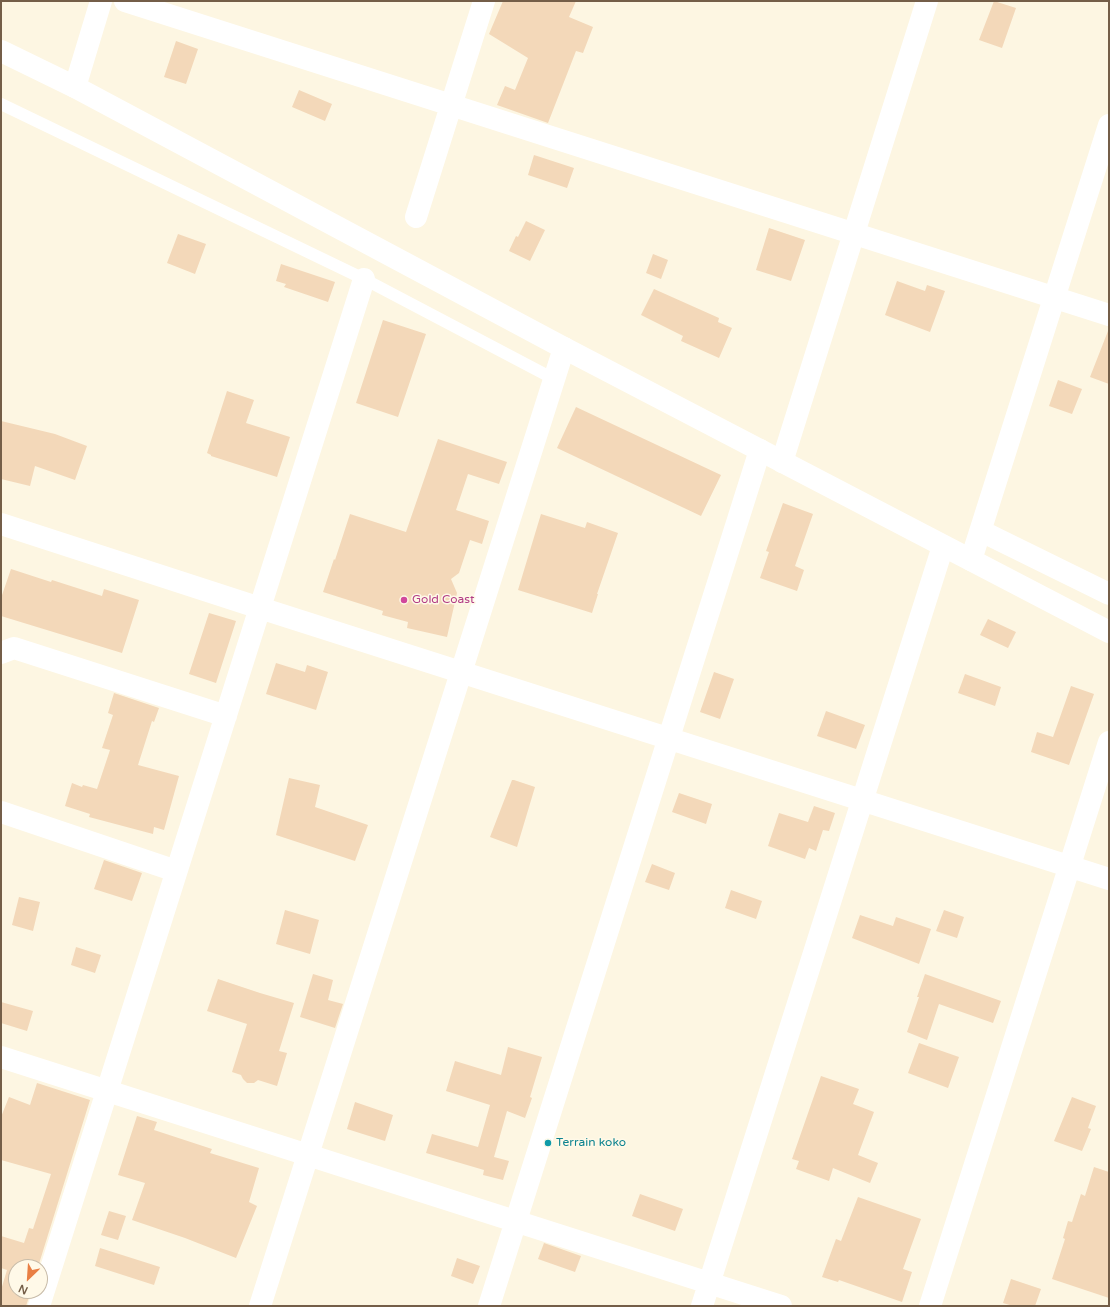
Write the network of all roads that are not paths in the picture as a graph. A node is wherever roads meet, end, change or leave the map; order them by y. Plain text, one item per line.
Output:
1 (101, 1) edge
2 (125, 1) edge
3 (484, 1) edge
4 (927, 1) edge
5 (1, 51) edge
6 (75, 88) junction
7 (1, 104) edge
8 (452, 105) junction
9 (1109, 125) edge
10 (416, 217) dead end
11 (854, 234) junction
12 (364, 279) junction
13 (1054, 298) junction
14 (1109, 315) edge
15 (564, 348) junction
16 (554, 379) junction
17 (760, 450) junction
18 (782, 462) junction
19 (1, 524) edge
20 (981, 531) junction
21 (944, 546) junction
22 (971, 560) junction
23 (1109, 594) edge
24 (260, 608) junction
25 (1109, 632) edge
26 (1, 653) edge
27 (461, 672) junction
28 (226, 716) junction
29 (669, 739) junction
30 (1109, 742) edge
31 (863, 800) junction
32 (1, 812) edge
33 (1069, 866) junction
34 (176, 871) junction
35 (1109, 879) edge
36 (1, 1057) edge
37 (107, 1091) junction
38 (307, 1155) junction
39 (515, 1221) junction
40 (710, 1283) junction
41 (38, 1306) edge
42 (260, 1306) edge
43 (489, 1306) edge
44 (702, 1306) edge
45 (781, 1306) edge
46 (930, 1306) edge

1 - 6 street
2 - 8 street
3 - 8 street
4 - 11 street
5 - 6 street
6 - 15 street
7 - 12 lane
8 - 10 street
8 - 11 street
9 - 13 street
11 - 13 street
11 - 18 street
12 - 16 lane
12 - 24 street
13 - 14 street
13 - 20 street
15 - 16 street
15 - 17 street
16 - 27 street
17 - 18 street
17 - 29 street
18 - 21 street
19 - 24 street
20 - 22 street
20 - 23 street
21 - 22 street
21 - 31 street
22 - 25 street
24 - 27 street
24 - 28 street
26 - 28 street
27 - 29 street
27 - 38 street
28 - 34 street
29 - 31 street
29 - 39 street
30 - 33 street
31 - 33 street
31 - 40 street
32 - 34 street
33 - 35 street
33 - 46 street
34 - 37 street
36 - 37 street
37 - 38 street
37 - 41 street
38 - 39 street
38 - 42 street
39 - 40 street
39 - 43 street
40 - 44 street
40 - 45 street

